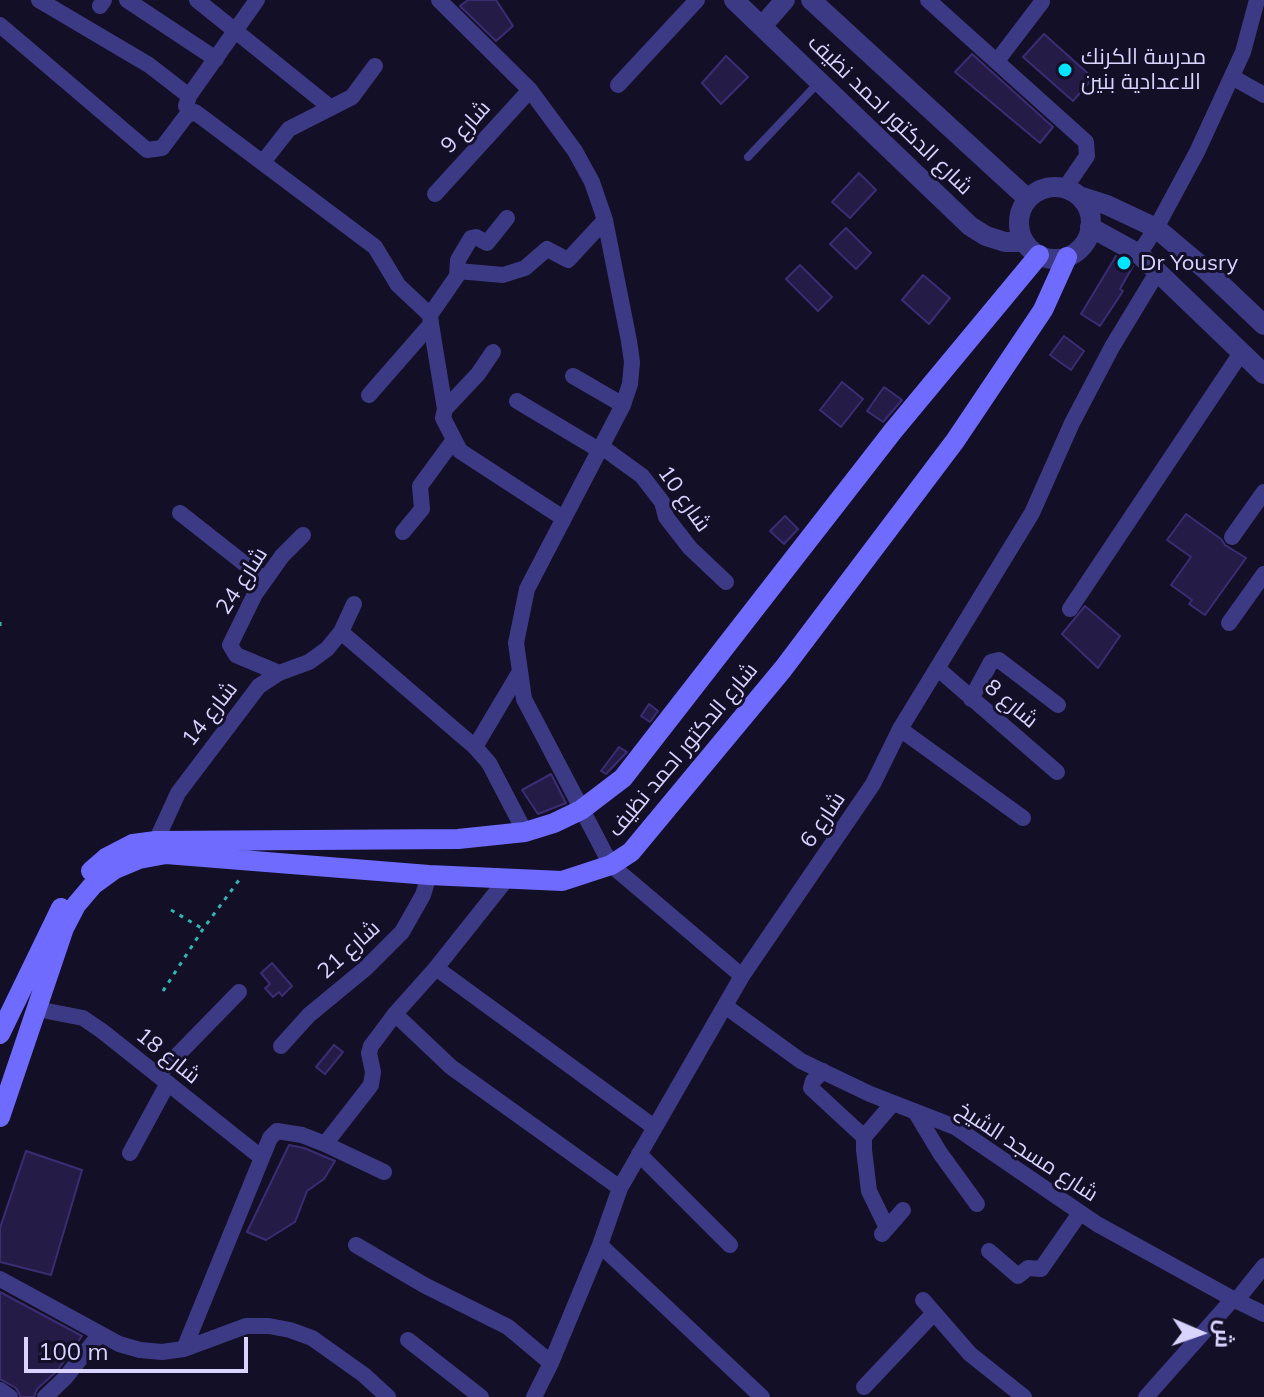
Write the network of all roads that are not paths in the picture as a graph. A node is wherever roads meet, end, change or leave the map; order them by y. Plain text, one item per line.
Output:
1 (39, 0) edge
2 (127, 0) edge
3 (197, 0) edge
4 (257, 0) edge
5 (697, 0) edge
6 (734, 0) edge
7 (785, 0) edge
8 (811, 0) edge
9 (928, 0) edge
10 (1257, 0) edge
11 (1042, 2) dead end
12 (448, 3) edge
13 (0, 25) edge
14 (763, 25) junction
15 (236, 30) junction
16 (216, 59) junction
17 (997, 61) junction
18 (375, 66) dead end
19 (1232, 77) junction
20 (820, 81) junction
21 (618, 85) dead end
22 (530, 90) junction
23 (1264, 95) edge
24 (189, 96) junction
25 (331, 108) junction
26 (186, 116) junction
27 (748, 157) dead end
28 (263, 162) junction
29 (1072, 192) junction
30 (435, 194) dead end
31 (1028, 199) junction
32 (507, 218) dead end
33 (605, 220) junction
34 (1090, 227) junction
35 (1156, 228) junction
36 (1032, 249) junction
37 (1139, 254) junction
38 (1067, 257) junction
39 (458, 271) junction
40 (1158, 271) junction
41 (430, 320) junction
42 (1264, 325) edge
43 (493, 352) dead end
44 (1241, 353) junction
45 (1264, 374) edge
46 (573, 376) dead end
47 (369, 395) dead end
48 (517, 401) dead end
49 (623, 405) junction
50 (445, 409) junction
51 (453, 441) junction
52 (600, 448) junction
53 (1264, 492) edge
54 (180, 513) dead end
55 (563, 518) junction
56 (403, 532) dead end
57 (303, 535) dead end
58 (1232, 537) dead end
59 (1264, 574) edge
60 (264, 579) junction
61 (726, 582) dead end
62 (354, 604) dead end
63 (1070, 609) dead end
64 (1229, 623) dead end
65 (341, 632) junction
66 (937, 668) junction
67 (279, 673) junction
68 (519, 673) junction
69 (971, 699) junction
70 (1058, 705) dead end
71 (900, 729) junction
72 (475, 747) junction
73 (1057, 772) dead end
74 (581, 810) junction
75 (1023, 818) dead end
76 (525, 832) junction
77 (156, 841) junction
78 (611, 865) junction
79 (429, 875) junction
80 (506, 880) junction
81 (436, 968) junction
82 (742, 976) junction
83 (239, 992) dead end
84 (725, 1006) junction
85 (37, 1009) junction
86 (395, 1014) junction
87 (0, 1034) edge
88 (281, 1046) dead end
89 (823, 1071) junction
90 (163, 1079) junction
91 (893, 1103) junction
92 (916, 1113) junction
93 (0, 1117) edge
94 (654, 1127) junction
95 (864, 1137) junction
96 (325, 1144) junction
97 (130, 1153) dead end
98 (639, 1154) junction
99 (262, 1158) junction
100 (384, 1172) dead end
101 (620, 1188) junction
102 (977, 1204) dead end
103 (903, 1210) dead end
104 (1080, 1213) junction
105 (356, 1245) dead end
106 (600, 1245) junction
107 (730, 1245) dead end
108 (989, 1251) dead end
109 (1264, 1266) edge
110 (0, 1279) edge
111 (1234, 1300) junction
112 (1264, 1314) edge
113 (100, 1334) junction
114 (408, 1340) dead end
115 (184, 1349) junction
116 (551, 1363) junction
117 (864, 1387) dead end
118 (0, 1390) edge
119 (10, 1397) edge
120 (45, 1397) edge
121 (388, 1397) edge
122 (481, 1397) edge
123 (534, 1397) edge
124 (762, 1397) edge
125 (1024, 1397) edge
126 (1146, 1397) edge

1 - 24 street
2 - 16 street
3 - 15 street
4 - 15 street
5 - 21 street
6 - 14 street, شارع الدكتور احمد نظيف
7 - 14 street
8 - 31 street, شارع الدكتور احمد نظيف
9 - 17 street
10 - 19 street
11 - 17 street
12 - 22 street
13 - 26 street
14 - 20 street, شارع الدكتور احمد نظيف
15 - 16 street
15 - 25 street
16 - 24 street
17 - 29 street
18 - 25 street
19 - 23 street
19 - 35 street
20 - 27 lane
20 - 36 street, شارع الدكتور احمد نظيف
22 - 30 street, شارع 9
22 - 33 street
24 - 26 street
25 - 28 street
26 - 28 street
28 - 41 street
29 - 31 street
29 - 34 street
29 - 35 street
31 - 36 street
32 - 39 street
33 - 39 street
33 - 49 street
34 - 37 street
34 - 38 street
35 - 37 street
35 - 42 street
36 - 38 street
36 - 74 main road, شارع الدكتور احمد نظيف
37 - 40 street
38 - 78 main road, شارع الدكتور احمد نظيف
39 - 41 street
40 - 44 street
40 - 66 street, شارع 6
41 - 47 street
41 - 50 street
43 - 50 street
44 - 45 street
44 - 63 street
46 - 49 street
48 - 52 street, شارع 10
49 - 52 street
50 - 51 street
51 - 55 street
51 - 56 street
52 - 55 street
52 - 61 street, شارع 10
53 - 58 street
54 - 60 street
55 - 68 street
57 - 60 street, شارع 24
59 - 64 street
60 - 67 street, شارع 24
62 - 65 street, شارع 14
65 - 67 street, شارع 14
65 - 72 street
66 - 69 street, شارع 8
66 - 71 street, شارع 6
67 - 77 street, شارع 14
68 - 72 street
68 - 74 street
69 - 70 street
69 - 73 street, شارع 8
71 - 75 street
71 - 82 street, شارع 6
72 - 76 street
74 - 76 main road, شارع الدكتور احمد نظيف
74 - 78 street
76 - 77 main road, شارع الدكتور احمد نظيف
77 - 87 main road, شارع الدكتور احمد نظيف
78 - 80 main road, شارع الدكتور احمد نظيف
78 - 82 street
79 - 80 main road, شارع الدكتور احمد نظيف
79 - 85 main road, شارع الدكتور احمد نظيف
79 - 88 street, شارع 21
80 - 81 street
81 - 86 street
81 - 94 street
82 - 84 street, شارع 6
83 - 90 street
84 - 89 street, شارع مسجد الشيخ
84 - 94 street, شارع 6
85 - 90 street, شارع 18
85 - 93 main road, شارع الدكتور احمد نظيف
86 - 96 street
86 - 101 street
89 - 91 street, شارع مسجد الشيخ
89 - 95 street
90 - 97 street
90 - 99 street, شارع 18
91 - 92 street, شارع مسجد الشيخ
91 - 95 street
92 - 102 street
92 - 104 street, شارع مسجد الشيخ
94 - 98 street, شارع 6
95 - 103 street
96 - 99 street
96 - 100 street
98 - 101 street, شارع 6
98 - 107 street
99 - 115 street
101 - 106 street, شارع 6
104 - 108 street
104 - 111 street, شارع مسجد الشيخ
105 - 116 street
106 - 116 street, شارع 6
106 - 124 street
109 - 111 street
110 - 113 street
111 - 112 street, شارع مسجد الشيخ
111 - 126 street
113 - 115 street
113 - 120 street
114 - 122 street
115 - 121 street
116 - 123 street, شارع 6
117 - 125 street
118 - 119 street

